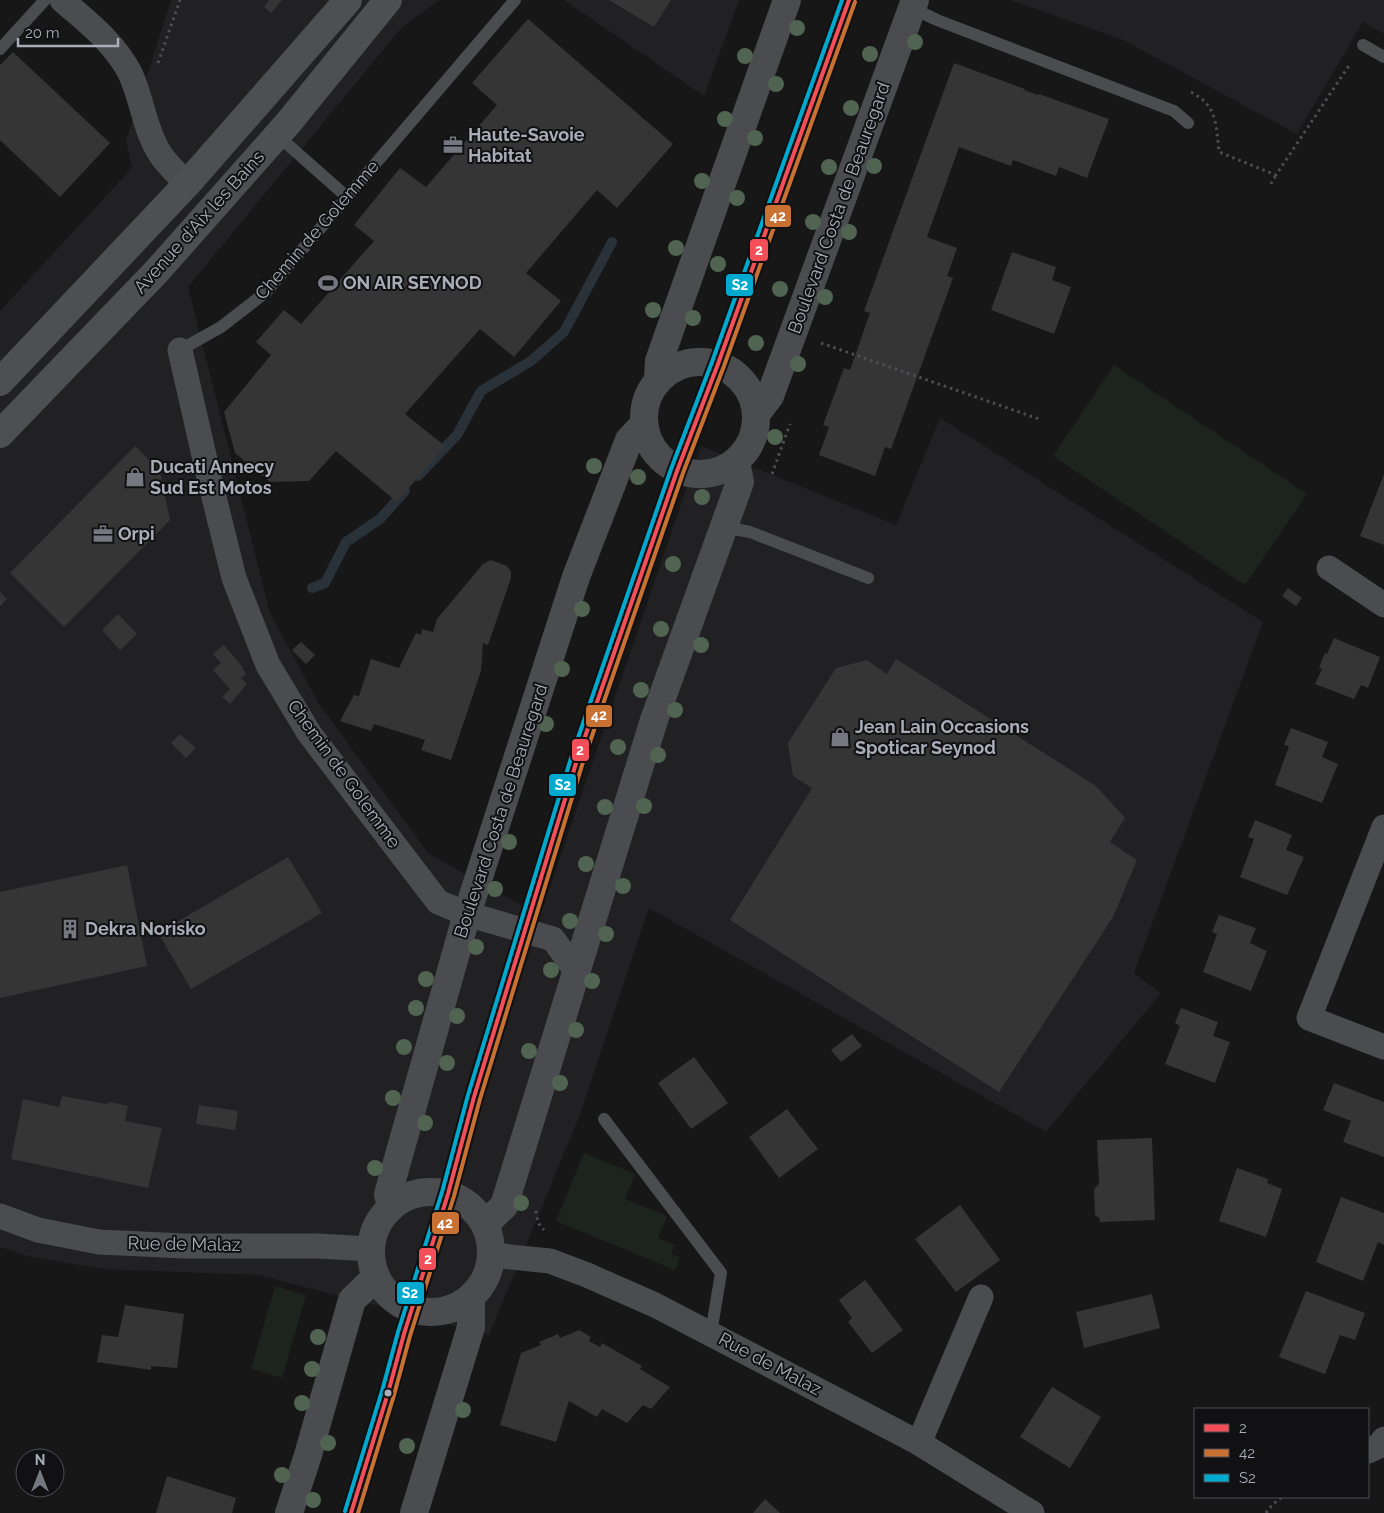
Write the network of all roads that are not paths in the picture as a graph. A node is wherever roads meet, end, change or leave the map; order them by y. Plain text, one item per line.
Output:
1 (45, 0) edge
2 (62, 0) edge
3 (348, 0) edge
4 (388, 0) edge
5 (515, 0) edge
6 (787, 0) edge
7 (848, 0) edge
8 (913, 4) edge
9 (1363, 45) dead end
10 (0, 49) edge
11 (1384, 57) edge
12 (1188, 123) dead end
13 (277, 135) junction
14 (187, 184) junction
15 (347, 197) junction
16 (180, 350) joint
17 (718, 364) junction
18 (658, 379) junction
19 (0, 382) edge
20 (757, 413) junction
21 (643, 425) junction
22 (0, 434) edge
23 (736, 462) junction
24 (677, 471) junction
25 (724, 527) junction
26 (1329, 568) dead end
27 (868, 578) dead end
28 (1384, 605) edge
29 (1384, 827) edge
30 (467, 914) junction
31 (526, 932) junction
32 (576, 971) junction
33 (1384, 1047) edge
34 (604, 1119) dead end
35 (448, 1194) junction
36 (391, 1207) junction
37 (0, 1216) edge
38 (485, 1224) junction
39 (371, 1249) junction
40 (491, 1255) junction
41 (376, 1277) junction
42 (471, 1297) junction
43 (981, 1297) dead end
44 (412, 1309) junction
45 (711, 1333) junction
46 (1384, 1439) edge
47 (919, 1443) junction
48 (1369, 1451) edge
49 (289, 1513) edge
50 (351, 1513) edge
51 (414, 1513) edge
52 (1032, 1513) edge

1 - 10 lane
2 - 14 street
3 - 14 main road, Avenue d'Aix les Bains
4 - 13 main road, Avenue d'Aix les Bains
5 - 15 lane, Chemin de Golemme
6 - 18 street, Boulevard Costa de Beauregard
7 - 17 lane
8 - 12 lane
8 - 20 street, Boulevard Costa de Beauregard
9 - 11 lane
13 - 15 lane
13 - 22 main road, Avenue d'Aix les Bains
14 - 19 main road, Avenue d'Aix les Bains
15 - 16 lane, Chemin de Golemme
16 - 30 street, Chemin de Golemme
17 - 18 street, Boulevard Costa de Beauregard
17 - 20 street, Boulevard Costa de Beauregard
17 - 24 lane
18 - 21 street, Boulevard Costa de Beauregard
20 - 23 street, Boulevard Costa de Beauregard
21 - 24 street, Boulevard Costa de Beauregard
21 - 30 street, Boulevard Costa de Beauregard
23 - 24 street, Boulevard Costa de Beauregard
23 - 25 street
24 - 31 lane
25 - 27 lane
25 - 32 street
26 - 28 street
29 - 33 street
30 - 31 street, Chemin de Golemme
30 - 36 street, Boulevard Costa de Beauregard
31 - 32 street, Chemin de Golemme
31 - 35 lane
32 - 38 street
34 - 45 lane
35 - 36 street
35 - 38 street
35 - 44 lane
36 - 39 street
37 - 39 street, Rue de Malaz
38 - 40 street
39 - 41 street
40 - 42 street
40 - 45 street, Rue de Malaz
41 - 44 street
41 - 49 street
42 - 44 street
42 - 51 street
43 - 47 street
44 - 50 lane
45 - 47 street, Rue de Malaz
46 - 48 street
47 - 52 street, Rue de Malaz

